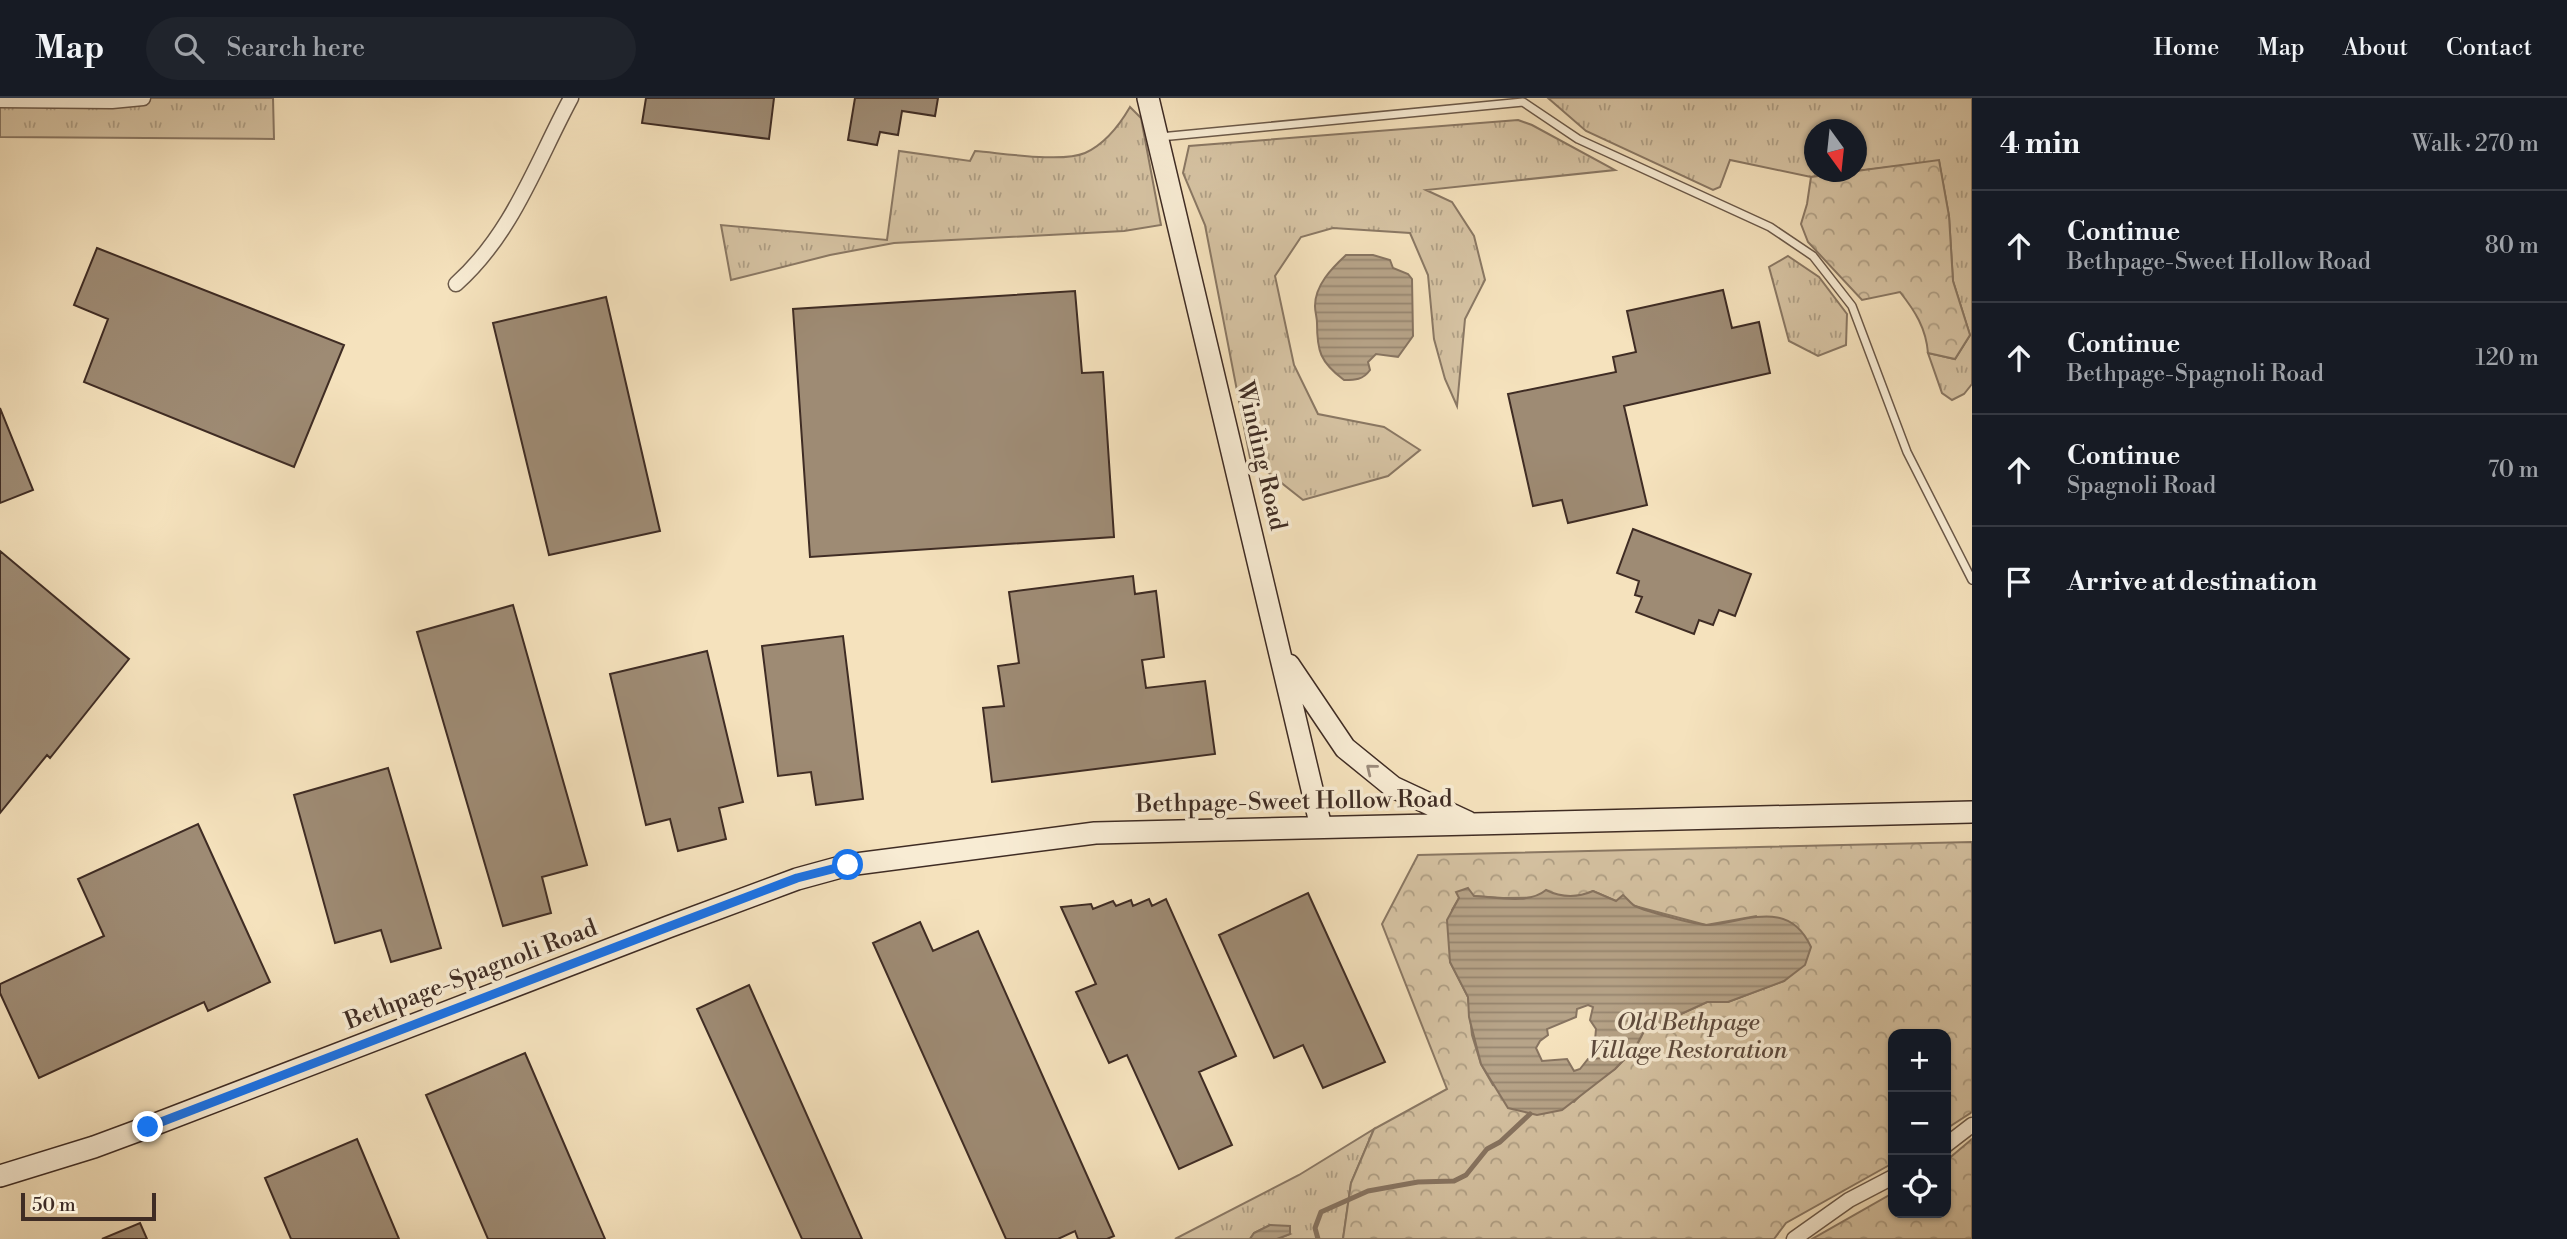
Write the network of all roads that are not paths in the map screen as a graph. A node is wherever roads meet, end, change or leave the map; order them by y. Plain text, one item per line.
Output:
1 (144, 98) edge
2 (571, 98) edge
3 (1148, 98) edge
4 (0, 100) edge
5 (1157, 137) junction
6 (456, 284) dead end
7 (1972, 580) edge
8 (1280, 650) junction
9 (1972, 812) edge
10 (1474, 824) junction
11 (1321, 827) junction
12 (633, 941) joint
13 (1972, 1125) edge
14 (1951, 1141) edge
15 (0, 1176) edge
16 (1888, 1180) edge
17 (1794, 1239) edge

1 - 4 street
2 - 6 street
3 - 5 main road, Winding Road
5 - 7 lane
5 - 8 main road, Winding Road
10 -> 8 main road
8 - 11 main road, Winding Road
9 - 10 main road, Bethpage-Sweet Hollow Road
10 - 11 main road, Bethpage-Sweet Hollow Road
11 - 12 main road, Bethpage-Sweet Hollow Road
12 - 15 main road, Bethpage-Spagnoli Road
13 - 14 street
16 - 17 street

